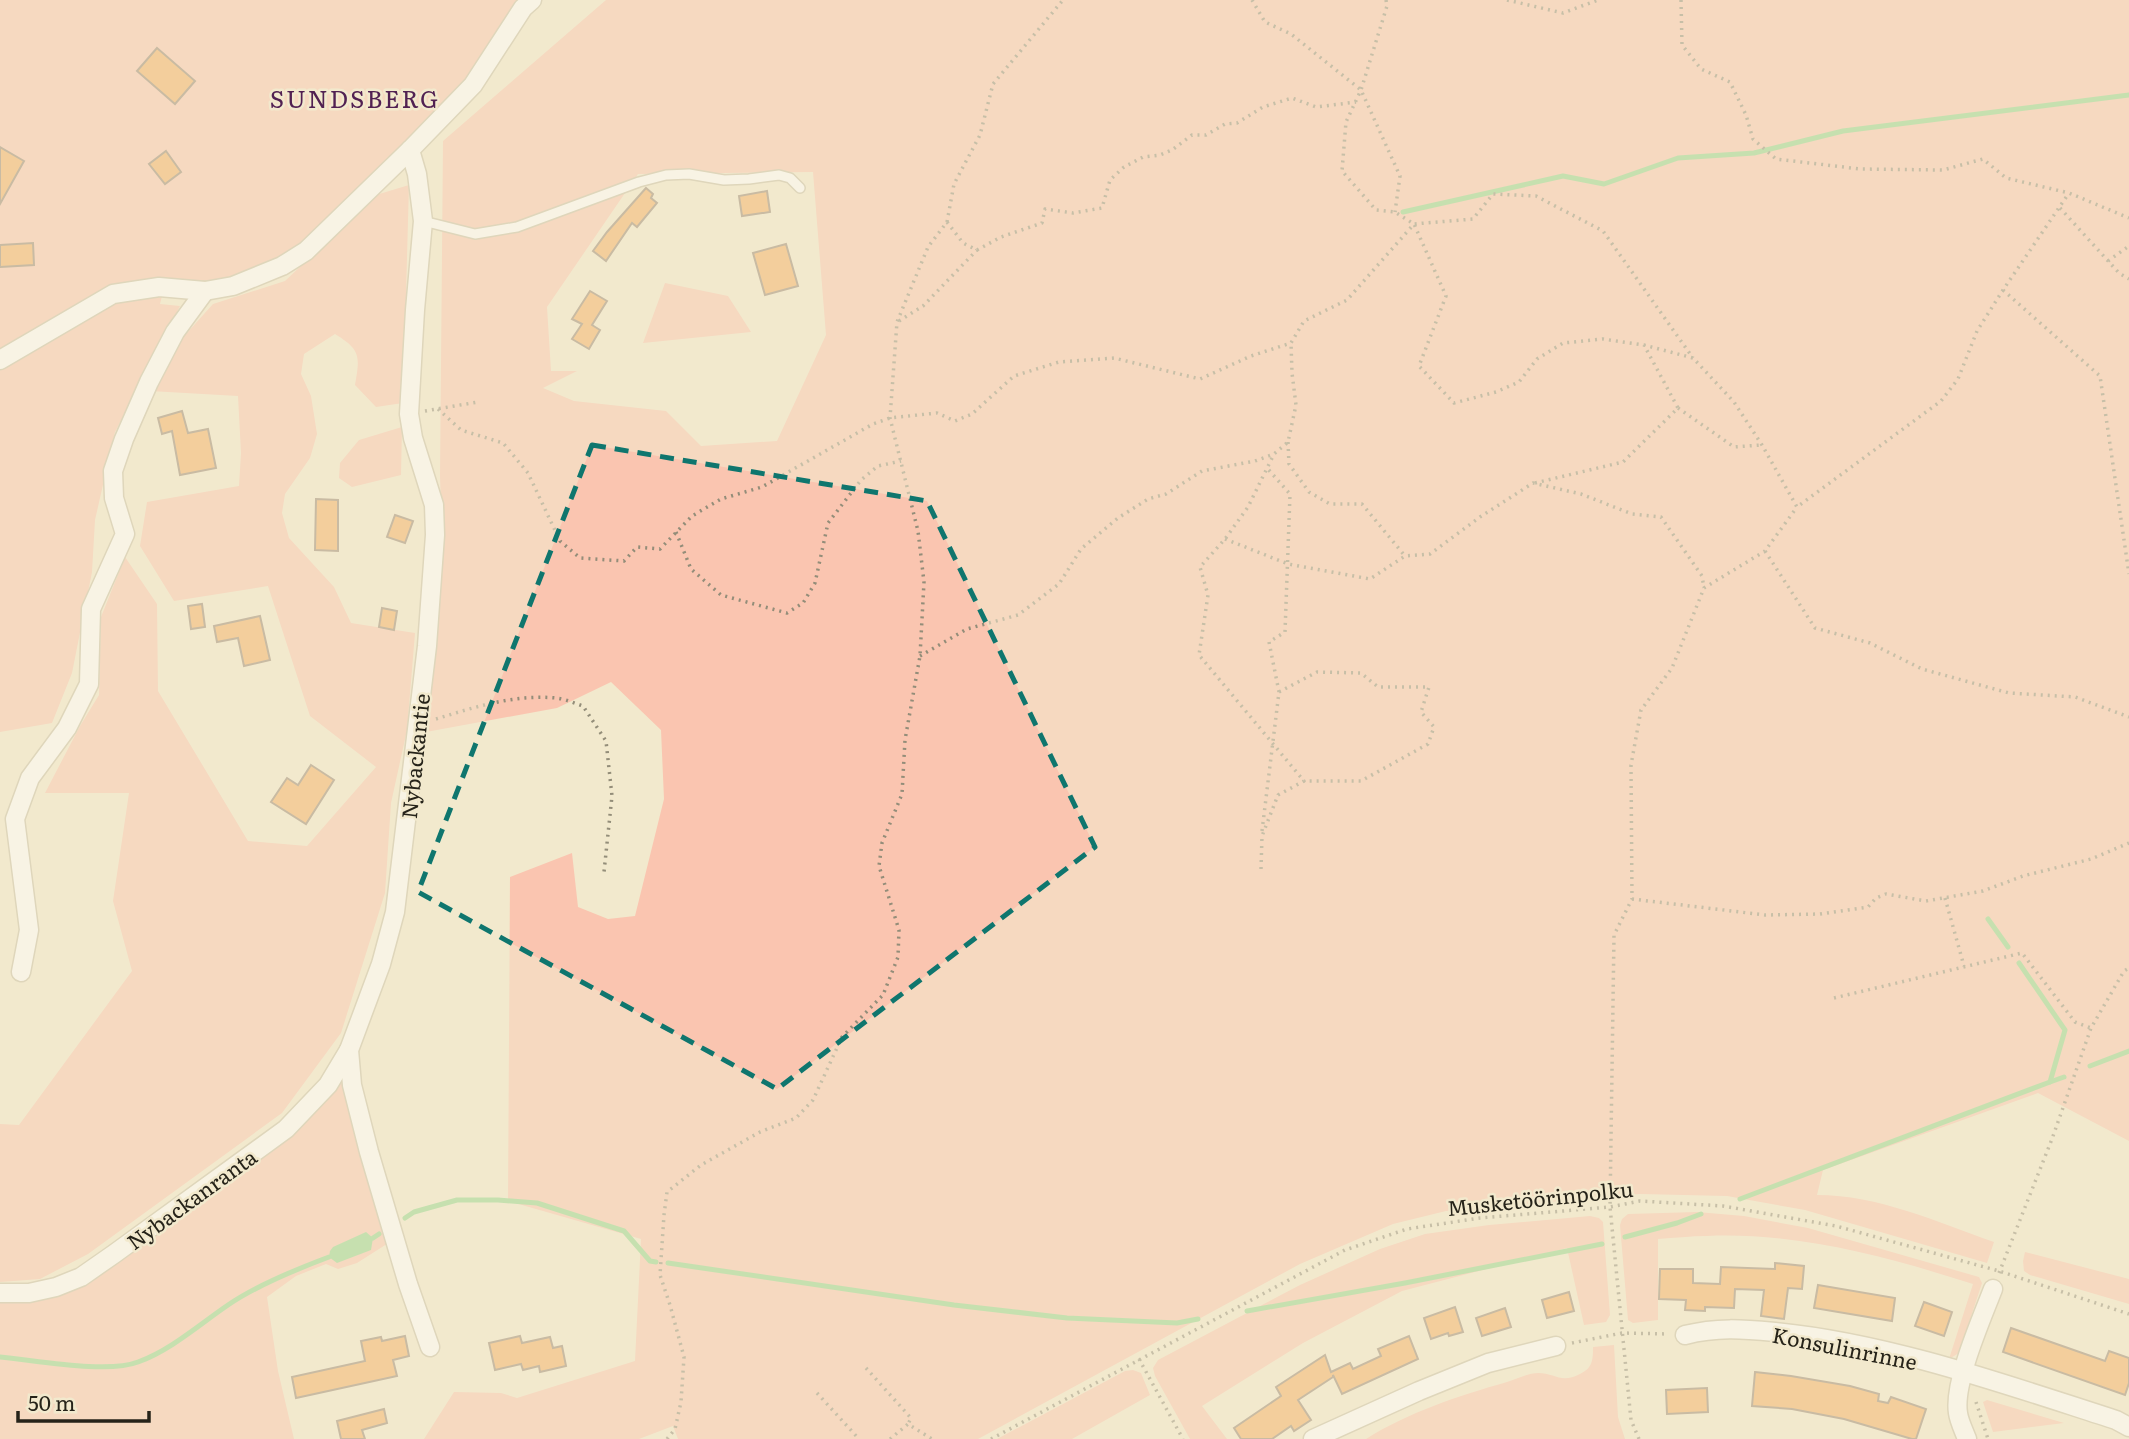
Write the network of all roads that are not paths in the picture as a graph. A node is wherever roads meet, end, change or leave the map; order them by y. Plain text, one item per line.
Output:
1 (532, 0) edge
2 (410, 150) junction
3 (800, 188) dead end
4 (423, 221) junction
5 (205, 291) junction
6 (0, 360) edge
7 (21, 972) dead end
8 (349, 1050) junction
9 (1993, 1289) road end
10 (0, 1293) edge
11 (1685, 1335) road end
12 (1556, 1346) road end
13 (430, 1347) dead end
14 (1970, 1374) junction
15 (2129, 1427) edge
16 (1313, 1439) edge
17 (1967, 1439) edge

1 - 2 street
2 - 4 street, Nybackantie
2 - 5 street
3 - 4 lane
4 - 8 street, Nybackantie
5 - 6 street
5 - 7 street
8 - 10 street, Nybackanranta
8 - 13 street, Nybackantie
9 - 14 street
11 - 14 street, Konsulinrinne
12 - 16 street
14 - 15 street, Konsulinrinne
14 - 17 street

